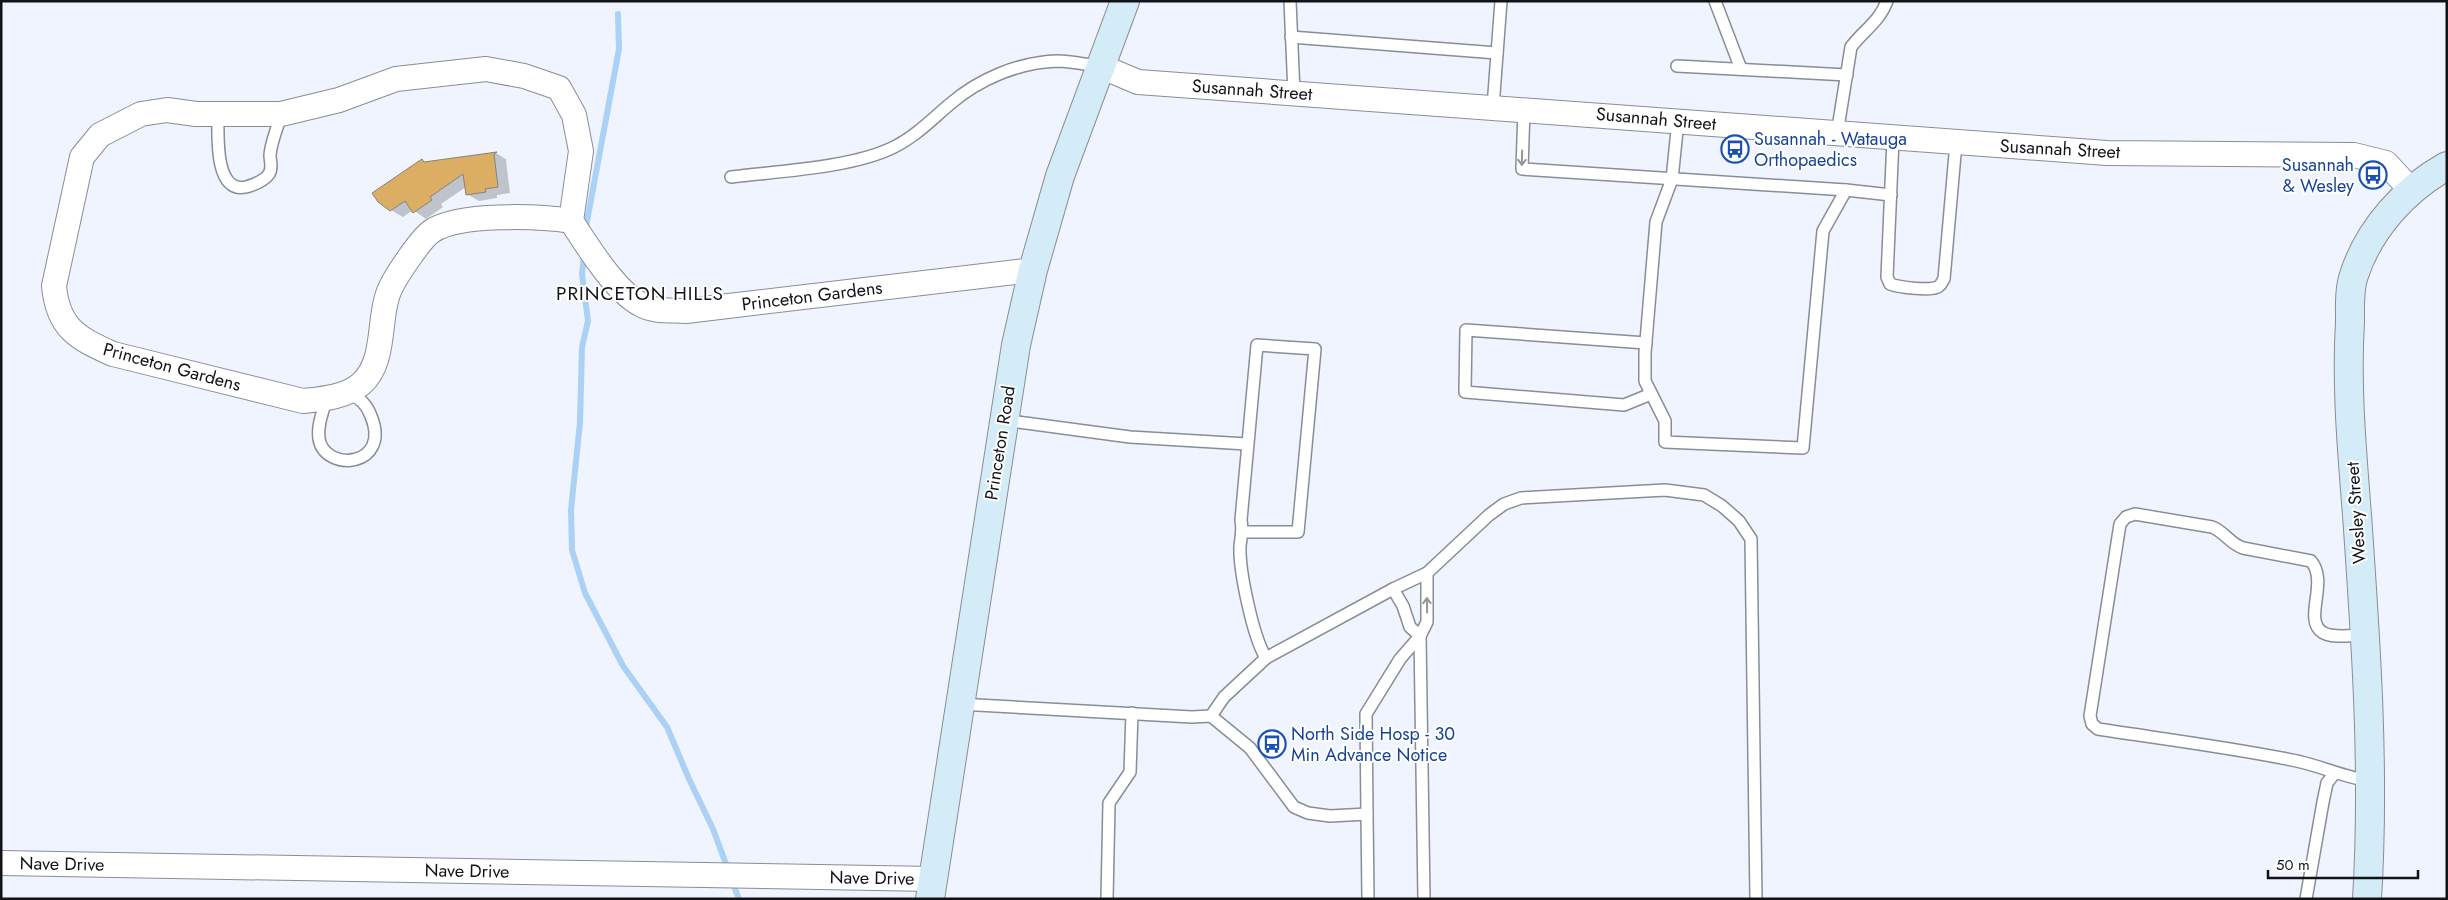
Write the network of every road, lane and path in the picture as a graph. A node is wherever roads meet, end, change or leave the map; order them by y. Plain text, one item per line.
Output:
1 (1125, 1) edge
2 (1290, 1) edge
3 (1501, 1) edge
4 (1715, 1) edge
5 (1887, 1) edge
6 (1291, 37) junction
7 (1497, 53) junction
8 (1100, 66) junction
9 (1677, 66) dead end
10 (1741, 69) junction
11 (1847, 75) junction
12 (1294, 93) junction
13 (1493, 107) junction
14 (1524, 109) junction
15 (218, 114) junction
16 (281, 114) junction
17 (1678, 121) junction
18 (1837, 134) junction
19 (1893, 139) junction
20 (1956, 143) junction
21 (2447, 166) edge
22 (732, 177) dead end
23 (1672, 179) junction
24 (1846, 190) junction
25 (2412, 191) junction
26 (1891, 195) junction
27 (571, 221) junction
28 (1033, 270) junction
29 (1646, 343) junction
30 (1651, 394) junction
31 (337, 395) junction
32 (1003, 420) junction
33 (1247, 444) junction
34 (1243, 532) junction
35 (1427, 573) junction
36 (1393, 589) junction
37 (2365, 635) junction
38 (1420, 636) junction
39 (1266, 658) junction
40 (959, 704) junction
41 (1132, 714) junction
42 (1212, 716) junction
43 (2334, 774) junction
44 (2370, 781) junction
45 (1367, 814) junction
46 (1, 863) edge
47 (931, 889) edge
48 (1107, 899) edge
49 (1368, 899) edge
50 (1424, 899) edge
51 (1756, 899) edge
52 (2306, 899) edge
53 (2367, 899) edge

1 - 8 street, Princeton Road
2 - 6 lane
3 - 7 lane
4 - 10 lane
5 - 11 lane
6 - 7 lane
6 - 12 lane
7 - 13 lane
8 - 12 street, Susannah Street
8 - 22 lane
8 - 28 street, Princeton Road
9 - 10 lane
10 - 11 lane
11 - 18 lane
12 - 13 street, Susannah Street
13 - 14 street, Susannah Street
14 - 17 street, Susannah Street
14 -> 23 lane
15 - 16 street, Princeton Gardens
15 - 16 lane
15 - 31 street, Princeton Gardens
16 - 27 street, Princeton Gardens
17 - 18 street, Susannah Street
17 - 23 lane
18 - 19 street, Susannah Street
19 - 20 street, Susannah Street
19 - 26 lane
20 - 25 street, Susannah Street
20 - 26 lane
21 - 25 street, Wesley Street
23 - 24 lane
23 - 29 lane
24 - 26 lane
24 - 30 lane
25 - 37 street, Wesley Street
27 - 28 street, Princeton Gardens
27 - 31 street
28 - 32 street, Princeton Road
29 - 30 lane
29 - 30 lane
31 - 31 lane
32 - 33 lane
32 - 40 street, Princeton Road
33 - 34 lane
33 - 34 lane
34 - 39 lane
35 - 36 lane
38 -> 35 lane
35 - 51 lane
36 - 38 lane
36 - 39 lane
37 - 43 lane
37 - 44 street, Wesley Street
38 - 45 lane
38 - 50 lane
39 - 42 lane
40 - 41 lane
40 - 47 street, Princeton Road
41 - 42 lane
41 - 48 lane
42 - 45 lane
43 - 44 lane
43 - 52 lane
44 - 53 street, Wesley Street
45 - 49 lane
46 - 47 street, Nave Drive

